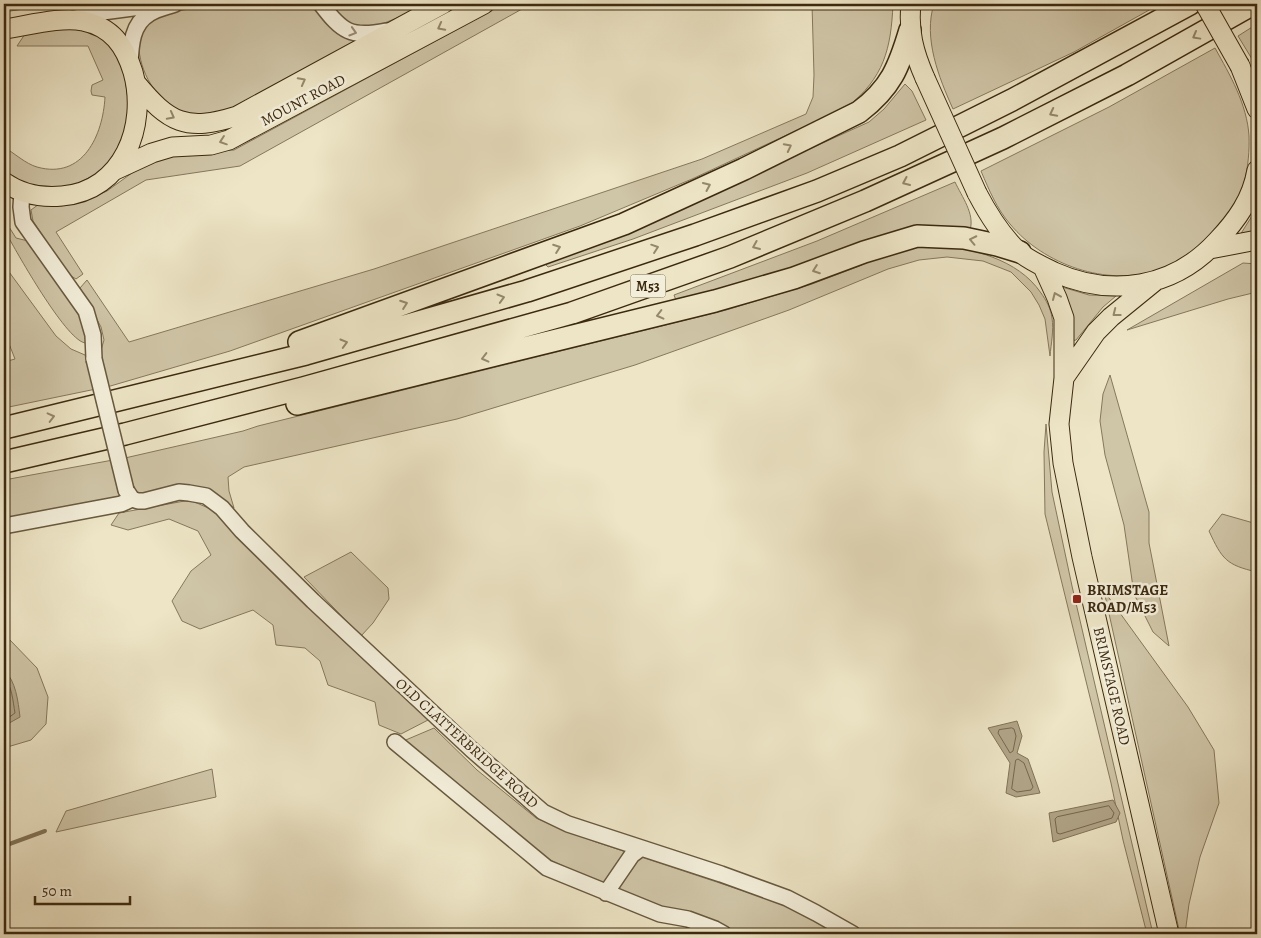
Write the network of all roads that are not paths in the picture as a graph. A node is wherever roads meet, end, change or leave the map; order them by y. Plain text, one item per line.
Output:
1 (163, 4) edge
2 (175, 4) edge
3 (321, 4) edge
4 (443, 4) edge
5 (484, 4) edge
6 (1190, 4) edge
7 (1205, 4) edge
8 (1253, 4) edge
9 (909, 13) edge
10 (71, 19) junction
11 (4, 29) edge
12 (397, 29) junction
13 (130, 63) junction
14 (136, 83) junction
15 (1257, 109) edge
16 (1257, 170) edge
17 (113, 172) junction
18 (4, 182) edge
19 (22, 192) junction
20 (1257, 240) edge
21 (1210, 249) junction
22 (1020, 252) junction
23 (1043, 267) junction
24 (1154, 282) junction
25 (1064, 378) junction
26 (177, 386) junction
27 (4, 428) edge
28 (125, 434) junction
29 (4, 462) edge
30 (129, 494) junction
31 (4, 526) edge
32 (395, 742) dead end
33 (640, 849) junction
34 (606, 893) junction
35 (724, 934) edge
36 (852, 934) edge
37 (1169, 934) edge

1 - 10 street
2 - 13 street
3 -> 12 street
4 - 12 main road, MOUNT ROAD
5 -> 17 main road, MOUNT ROAD
26 -> 6 highway, M53
7 - 15 main road, bridge
8 -> 28 highway, M53
9 - 22 main road, bridge
26 -> 9 highway
10 - 11 main road
10 - 13 main road
14 -> 12 main road, MOUNT ROAD
13 - 14 main road
14 - 17 main road
16 - 21 main road
17 - 19 main road
18 - 19 main road
19 - 30 street, bridge
20 - 21 main road
21 - 24 main road
22 - 23 main road
22 -> 28 highway
23 - 24 main road
25 -> 23 main road, BRIMSTAGE ROAD
24 -> 25 main road, BRIMSTAGE ROAD
25 - 37 main road, BRIMSTAGE ROAD
27 -> 26 highway, M53
28 - 29 highway, M53
30 - 31 street
30 - 33 street, OLD CLATTERBRIDGE ROAD
32 - 34 street
33 - 34 street
33 - 36 street, OLD CLATTERBRIDGE ROAD
34 - 35 street

